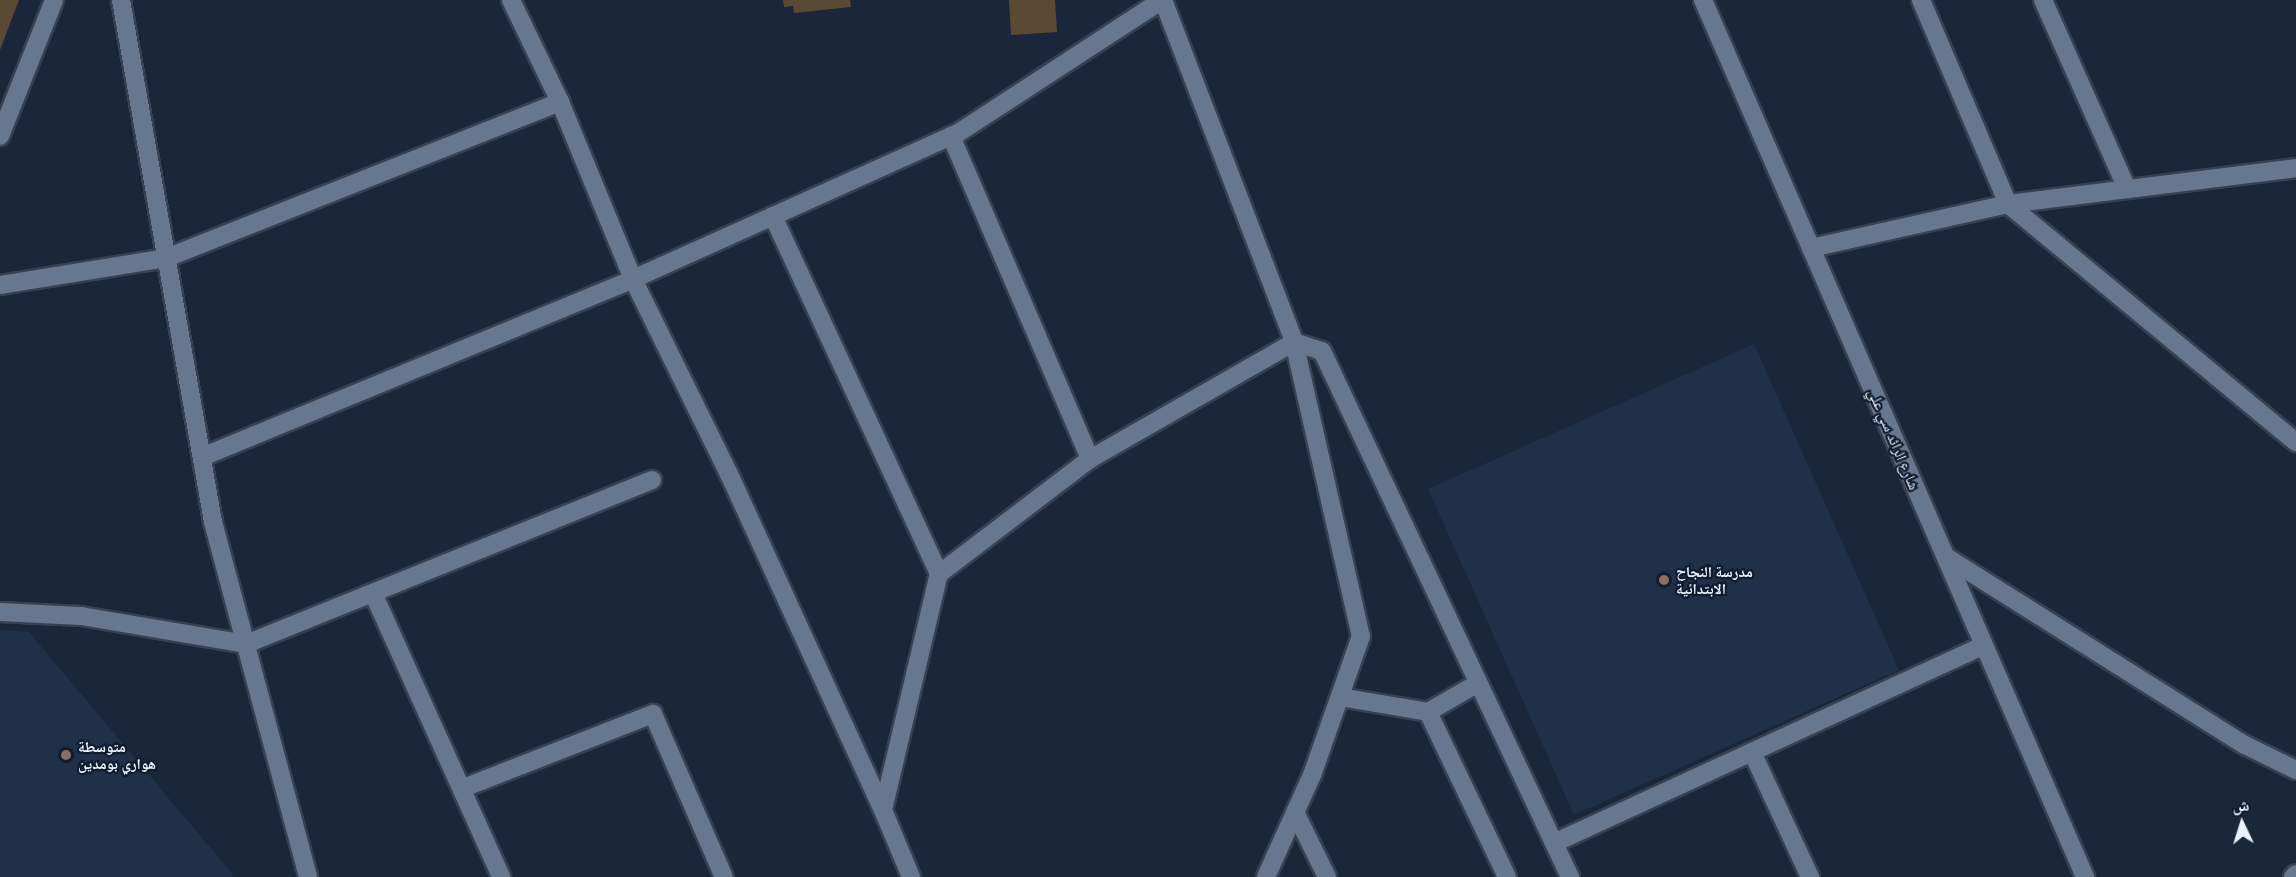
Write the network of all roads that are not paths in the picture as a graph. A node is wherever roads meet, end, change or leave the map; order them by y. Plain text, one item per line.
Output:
1 (54, 0) edge
2 (121, 0) edge
3 (511, 0) edge
4 (1163, 0) edge
5 (1703, 0) edge
6 (1921, 0) edge
7 (2043, 0) edge
8 (560, 102) junction
9 (0, 136) edge
10 (951, 136) junction
11 (2296, 168) edge
12 (2127, 189) junction
13 (2008, 204) junction
14 (773, 216) junction
15 (1811, 248) junction
16 (166, 258) junction
17 (633, 279) junction
18 (0, 285) edge
19 (1294, 342) junction
20 (2296, 442) edge
21 (202, 457) junction
22 (1090, 459) junction
23 (652, 480) dead end
24 (1946, 557) junction
25 (939, 574) junction
26 (373, 593) junction
27 (0, 612) edge
28 (246, 644) junction
29 (1984, 645) junction
30 (1478, 683) junction
31 (1340, 697) junction
32 (1428, 712) junction
33 (1752, 752) junction
34 (2296, 770) edge
35 (463, 788) junction
36 (883, 810) junction
37 (1295, 812) junction
38 (1554, 843) junction
39 (308, 877) edge
40 (501, 877) edge
41 (724, 877) edge
42 (911, 877) edge
43 (1266, 877) edge
44 (1327, 877) edge
45 (1507, 877) edge
46 (1570, 877) edge
47 (1810, 877) edge
48 (2085, 877) edge

1 - 9 street
2 - 16 street
3 - 8 street
4 - 10 street
4 - 19 street
5 - 15 street, شارع الرائد سي علي
6 - 13 street
7 - 12 street
8 - 16 street
8 - 17 street
10 - 14 street
10 - 22 street
11 - 12 street
12 - 13 street
13 - 15 street
13 - 20 street
14 - 17 street
14 - 25 street
15 - 24 street, شارع الرائد سي علي
16 - 18 street
16 - 21 street
17 - 21 street
17 - 36 street
19 - 22 street
19 - 30 street
19 - 31 street
21 - 28 street
22 - 25 street
23 - 26 street
24 - 29 street, شارع الرائد سي علي
24 - 34 street
25 - 36 street
26 - 28 street
26 - 35 street
27 - 28 street
28 - 39 street
29 - 33 street
29 - 48 street, شارع الرائد سي علي
30 - 32 street
30 - 38 street
31 - 32 street
31 - 37 street
32 - 45 street
33 - 38 street
33 - 47 street
35 - 40 street
35 - 41 street
36 - 42 street
37 - 43 street
37 - 44 street
38 - 46 street

